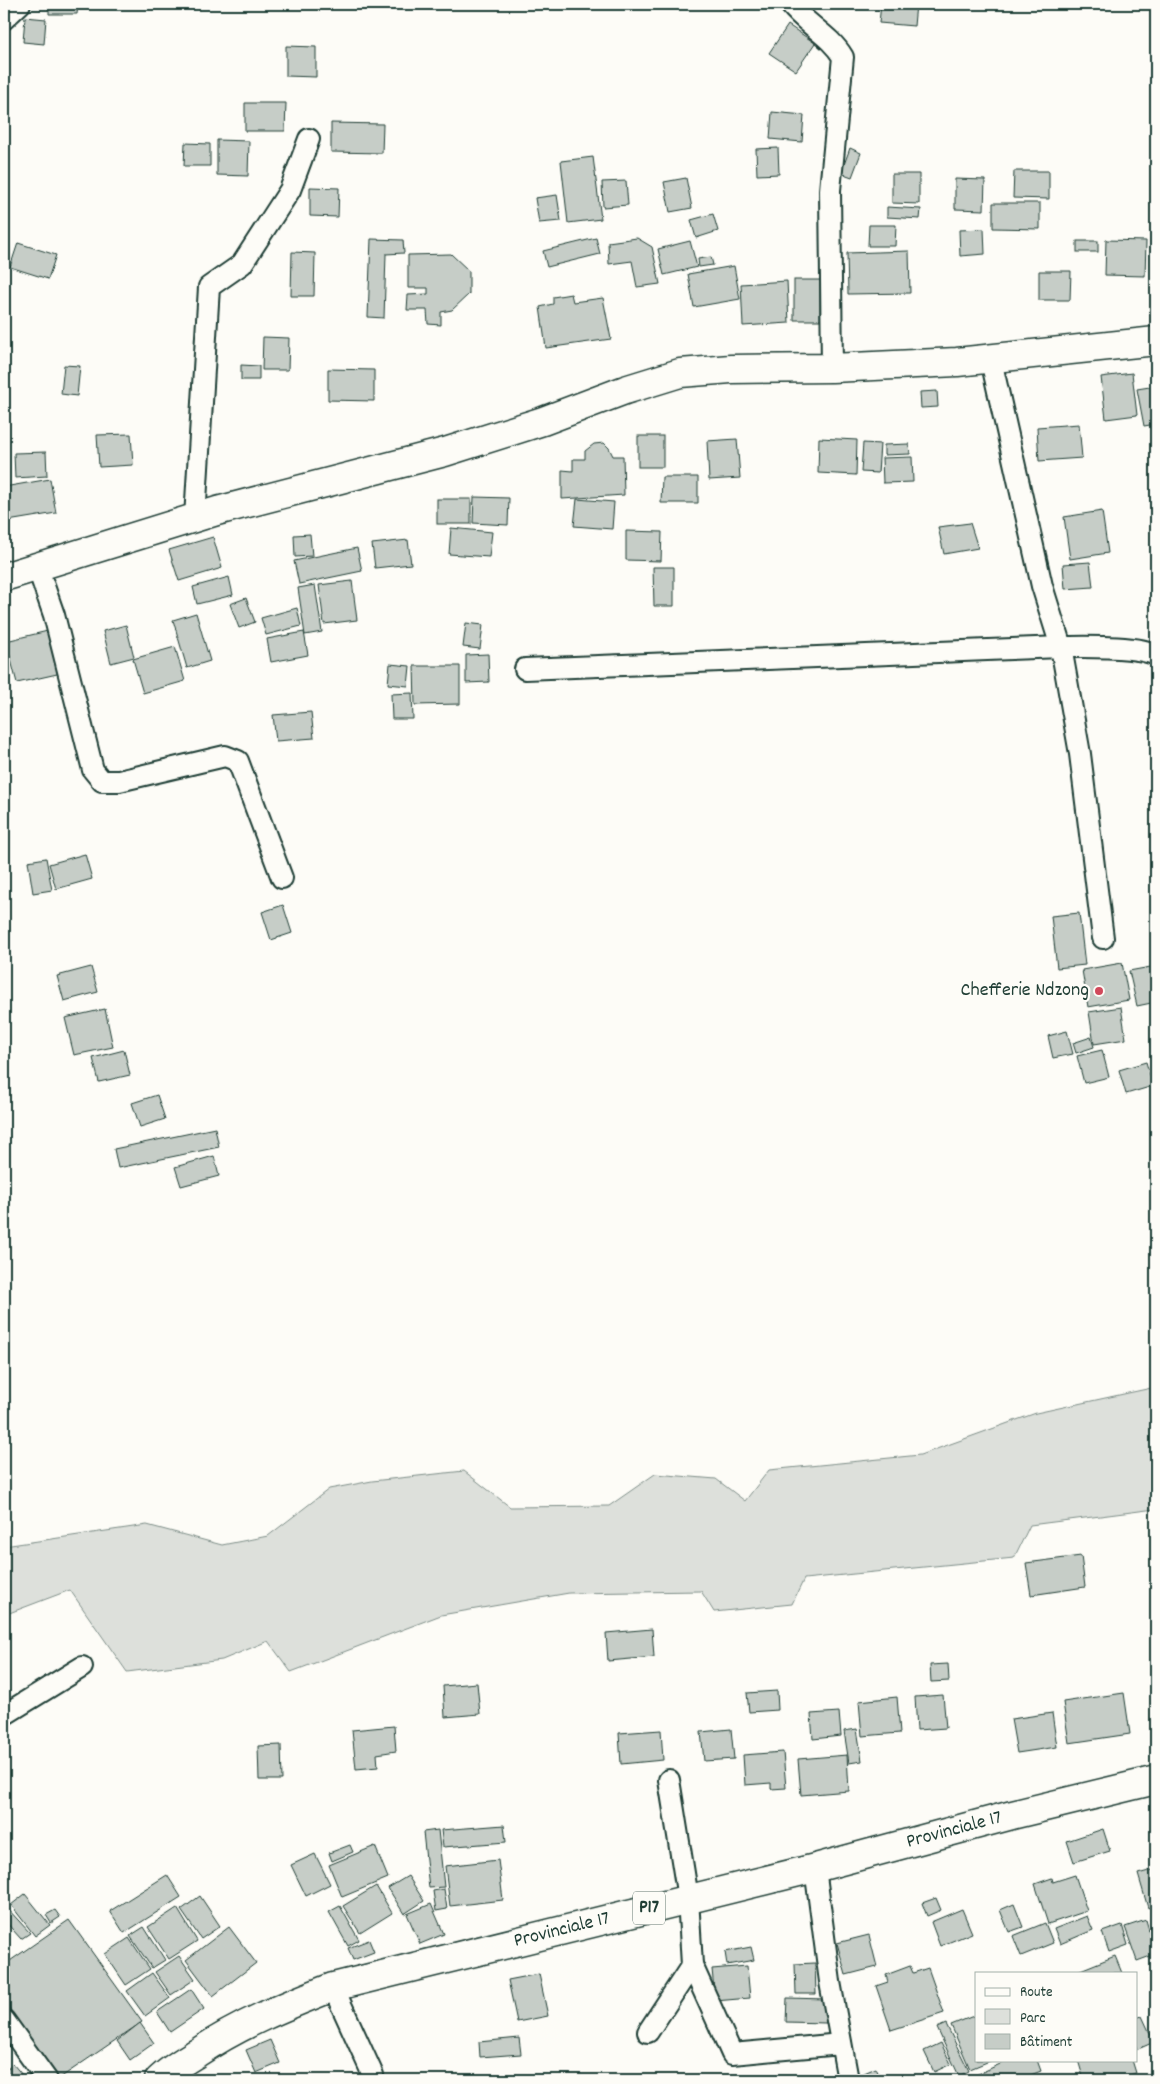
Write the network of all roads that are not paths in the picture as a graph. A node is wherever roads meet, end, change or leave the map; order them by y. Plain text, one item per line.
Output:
1 (20, 4) edge
2 (790, 4) edge
3 (4, 19) edge
4 (309, 139) dead end
5 (1156, 341) edge
6 (991, 360) junction
7 (832, 368) junction
8 (196, 518) junction
9 (36, 566) junction
10 (4, 577) edge
11 (1061, 647) junction
12 (1156, 655) edge
13 (525, 669) dead end
14 (282, 878) dead end
15 (1103, 938) dead end
16 (82, 1667) dead end
17 (4, 1715) edge
18 (669, 1780) dead end
19 (1156, 1780) edge
20 (815, 1868) junction
21 (688, 1898) junction
22 (692, 1965) junction
23 (333, 1987) junction
24 (4, 2020) edge
25 (648, 2032) dead end
26 (841, 2044) junction
27 (373, 2075) dead end
28 (162, 2079) edge
29 (48, 2080) edge
30 (848, 2080) edge

1 - 3 street
2 - 7 street
4 - 8 street
5 - 6 street
6 - 7 street
6 - 11 street
7 - 8 street
8 - 9 street
9 - 10 street
9 - 14 street
11 - 12 street
11 - 13 street
11 - 15 street
16 - 17 street
18 - 21 street
19 - 20 street, Provinciale 17 / P17
20 - 21 street, Provinciale 17 / P17
20 - 26 street
21 - 22 street
21 - 23 street, Provinciale 17 / P17
22 - 25 street
22 - 26 street
23 - 27 street
23 - 28 street, Provinciale 17 / P17
24 - 29 street
26 - 30 street

